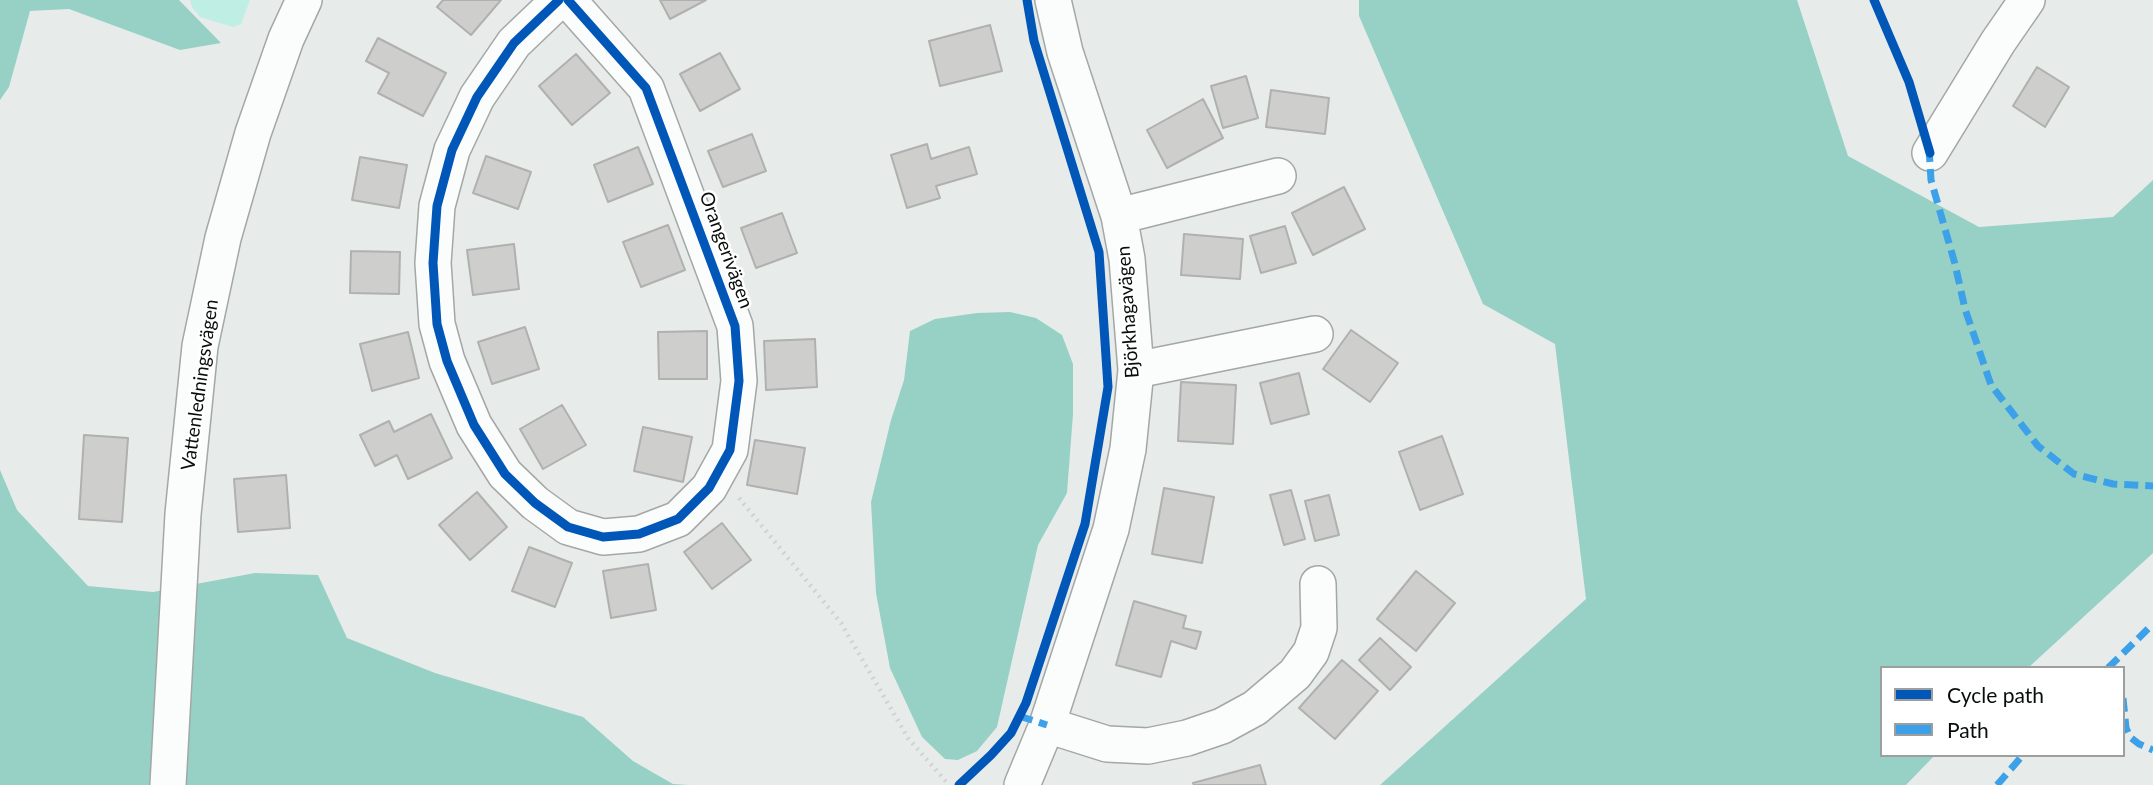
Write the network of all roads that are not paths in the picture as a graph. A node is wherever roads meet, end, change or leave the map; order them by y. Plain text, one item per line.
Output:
1 (304, 0) edge
2 (559, 0) edge
3 (568, 0) edge
4 (1053, 0) edge
5 (2027, 0) edge
6 (1930, 153) dead end
7 (1278, 176) dead end
8 (1119, 216) junction
9 (1315, 334) dead end
10 (1136, 370) junction
11 (1318, 584) dead end
12 (1047, 725) junction
13 (168, 785) edge
14 (1022, 785) edge

1 - 13 street, Vattenledningsvägen
2 - 3 street, Orangerivägen
4 - 8 street, Björkhagavägen
5 - 6 street
7 - 8 street
8 - 10 street, Björkhagavägen
9 - 10 street
10 - 12 street, Björkhagavägen
11 - 12 street
12 - 14 street, Björkhagavägen

